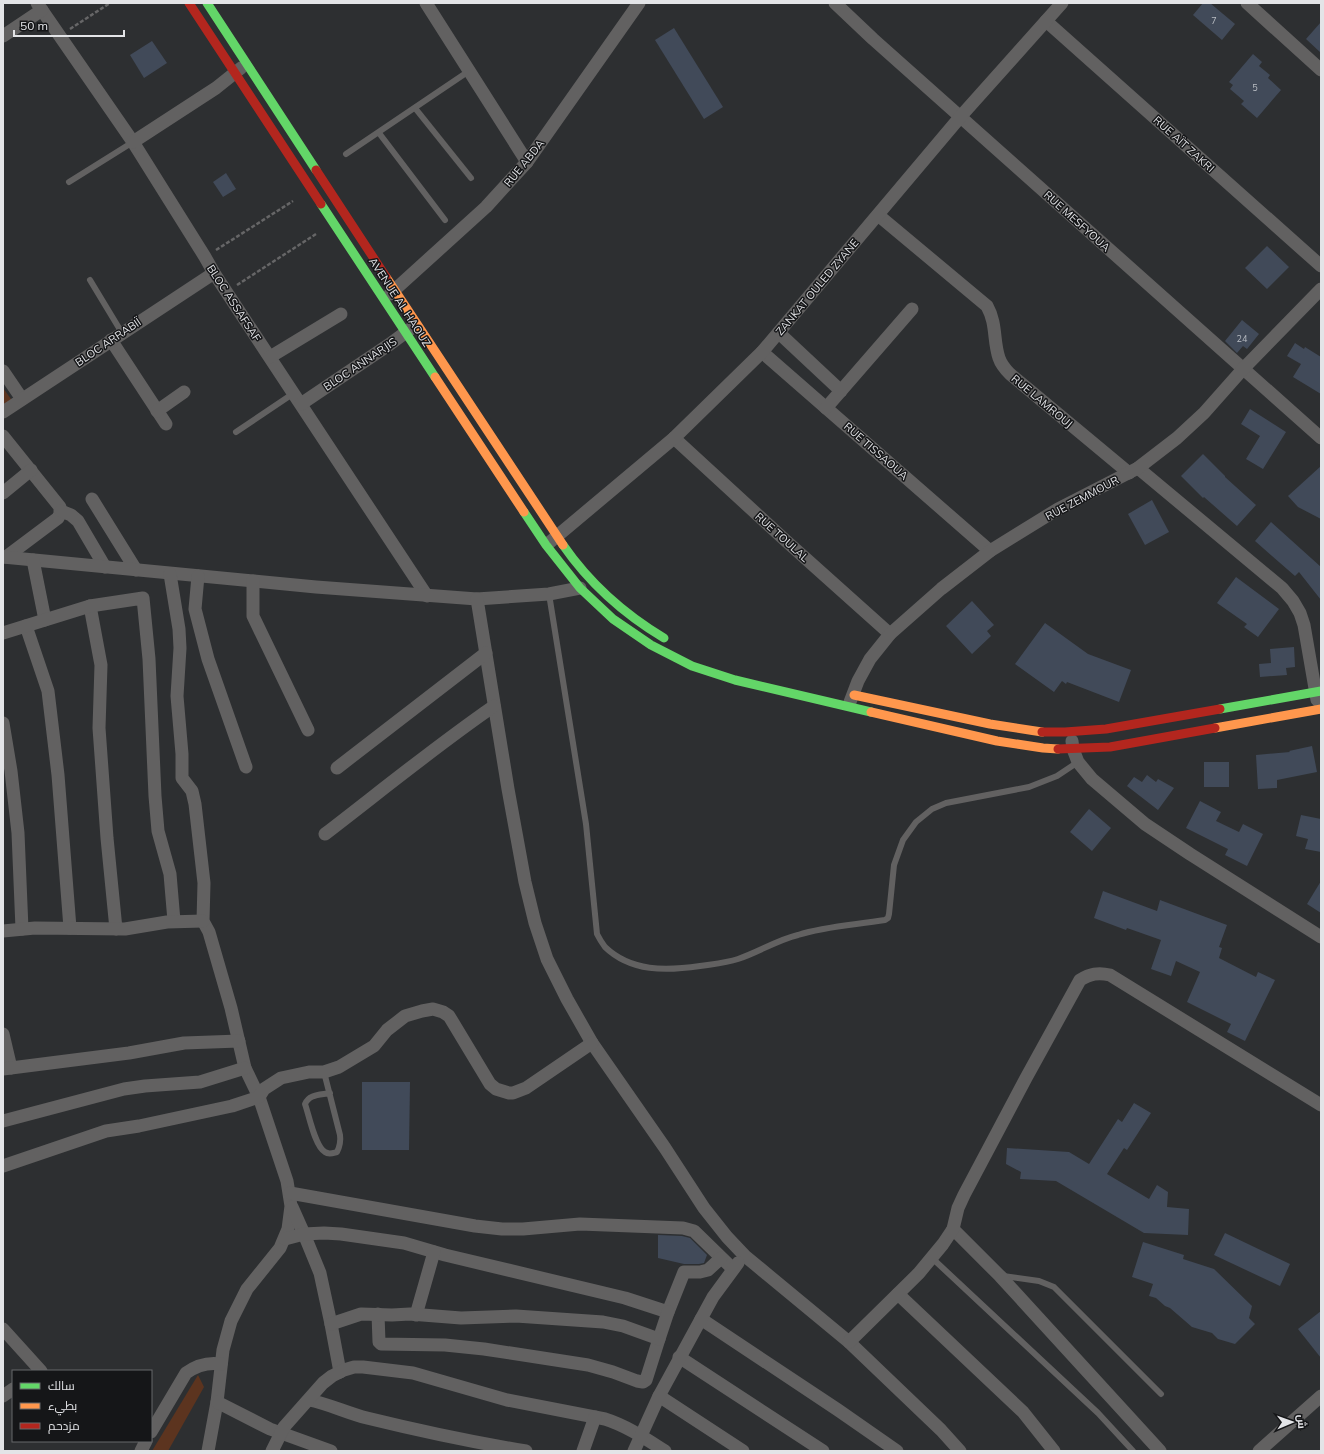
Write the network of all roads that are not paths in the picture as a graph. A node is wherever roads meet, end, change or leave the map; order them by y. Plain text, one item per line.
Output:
1 (189, 3) edge
2 (207, 3) edge
3 (426, 3) edge
4 (835, 3) edge
5 (1062, 3) edge
6 (1247, 3) edge
7 (634, 5) edge
8 (40, 6) edge
9 (1046, 21) junction
10 (3, 36) edge
11 (247, 64) junction
12 (1321, 70) edge
13 (469, 71) junction
14 (235, 73) junction
15 (415, 108) junction
16 (961, 116) junction
17 (378, 133) junction
18 (133, 142) junction
19 (346, 154) dead end
20 (527, 162) junction
21 (471, 178) dead end
22 (69, 182) dead end
23 (878, 215) junction
24 (445, 220) dead end
25 (1321, 266) edge
26 (214, 273) junction
27 (90, 280) dead end
28 (1321, 288) edge
29 (395, 289) junction
30 (384, 300) junction
31 (912, 309) dead end
32 (341, 314) dead end
33 (417, 323) junction
34 (405, 332) junction
35 (779, 333) junction
36 (116, 336) junction
37 (762, 352) junction
38 (270, 357) junction
39 (1243, 369) junction
40 (3, 371) edge
41 (841, 391) junction
42 (184, 392) dead end
43 (294, 393) junction
44 (22, 399) junction
45 (301, 404) junction
46 (826, 408) junction
47 (157, 411) junction
48 (3, 412) edge
49 (166, 424) dead end
50 (236, 432) dead end
51 (3, 436) edge
52 (674, 438) junction
53 (1321, 438) edge
54 (30, 470) junction
55 (1134, 470) junction
56 (3, 493) edge
57 (92, 499) dead end
58 (60, 511) junction
59 (557, 536) junction
60 (546, 545) junction
61 (990, 550) junction
62 (5, 557) edge
63 (33, 560) junction
64 (105, 567) junction
65 (136, 570) junction
66 (170, 574) junction
67 (198, 576) junction
68 (253, 581) junction
69 (580, 588) junction
70 (549, 594) junction
71 (428, 596) junction
72 (477, 599) junction
73 (90, 606) junction
74 (45, 620) junction
75 (26, 626) junction
76 (3, 633) edge
77 (890, 634) junction
78 (671, 642) dead end
79 (486, 653) junction
80 (1318, 692) edge
81 (848, 698) junction
82 (494, 706) junction
83 (1320, 709) edge
84 (3, 723) edge
85 (308, 730) dead end
86 (1071, 733) junction
87 (1073, 749) junction
88 (1078, 762) junction
89 (246, 767) dead end
90 (337, 768) dead end
91 (325, 834) dead end
92 (174, 921) junction
93 (203, 921) junction
94 (70, 928) junction
95 (22, 929) junction
96 (116, 929) junction
97 (3, 931) edge
98 (1321, 937) edge
99 (3, 1034) edge
100 (239, 1041) junction
101 (592, 1044) junction
102 (7, 1068) edge
103 (246, 1068) junction
104 (324, 1072) junction
105 (330, 1093) junction
106 (259, 1097) junction
107 (1321, 1106) edge
108 (3, 1120) edge
109 (3, 1166) edge
110 (290, 1199) junction
111 (953, 1229) junction
112 (304, 1234) junction
113 (285, 1239) junction
114 (434, 1252) junction
115 (745, 1256) junction
116 (721, 1258) junction
117 (932, 1258) junction
118 (733, 1269) junction
119 (1000, 1276) junction
120 (898, 1294) junction
121 (668, 1312) junction
122 (378, 1314) junction
123 (416, 1315) junction
124 (701, 1319) junction
125 (331, 1324) junction
126 (4, 1334) edge
127 (659, 1339) junction
128 (849, 1342) junction
129 (679, 1357) junction
130 (221, 1364) junction
131 (39, 1370) edge
132 (340, 1372) junction
133 (12, 1390) edge
134 (1161, 1394) dead end
135 (3, 1396) edge
136 (659, 1396) junction
137 (1321, 1396) edge
138 (309, 1400) junction
139 (217, 1402) junction
140 (595, 1417) junction
141 (152, 1430) edge
142 (281, 1433) junction
143 (640, 1436) junction
144 (146, 1442) edge
145 (141, 1451) edge
146 (208, 1451) edge
147 (272, 1451) edge
148 (331, 1451) edge
149 (526, 1451) edge
150 (583, 1451) edge
151 (634, 1451) edge
152 (665, 1451) edge
153 (742, 1451) edge
154 (823, 1451) edge
155 (897, 1451) edge
156 (960, 1451) edge
157 (1054, 1451) edge
158 (1133, 1451) edge
159 (1160, 1451) edge
160 (1259, 1451) edge

1 - 14 main road, AVENUE AL HAOUZ
2 - 11 main road, AVENUE AL HAOUZ
3 - 13 street
4 - 16 street, RUE MESFYOUA
5 - 9 street, ZANKAT OULED ZYANE
6 - 12 street
7 - 20 street, RUE ABDA
8 - 10 street
8 - 18 street, BLOC ASSAFSAF
9 - 16 street, ZANKAT OULED ZYANE
9 - 25 street, RUE AÏT ZAKRI
11 - 14 street
11 - 29 main road, AVENUE AL HAOUZ
13 - 15 lane
13 - 20 street
14 - 18 street
14 - 30 main road, AVENUE AL HAOUZ
15 - 17 lane
15 - 21 lane
16 - 23 street, ZANKAT OULED ZYANE
16 - 39 street, RUE MESFYOUA
17 - 19 lane
17 - 24 lane
18 - 22 lane
18 - 26 street, BLOC ASSAFSAF
20 - 29 street, RUE ABDA
23 - 35 street, ZANKAT OULED ZYANE
23 - 55 street, RUE LAMROUJ
26 - 36 street, BLOC ARRABIÏ
26 - 38 street, BLOC ASSAFSAF
27 - 36 lane
28 - 39 street, RUE ZEMMOUR
29 - 30 street, RUE ABDA
29 - 33 main road, AVENUE AL HAOUZ
30 - 34 main road, AVENUE AL HAOUZ
31 - 41 street
32 - 38 street
33 - 34 street, BLOC ANNARJIS
33 - 59 main road, AVENUE AL HAOUZ
34 - 45 street, BLOC ANNARJIS
34 - 60 main road, AVENUE AL HAOUZ
35 - 37 street, ZANKAT OULED ZYANE
35 - 41 street
36 - 44 street, BLOC ARRABIÏ
36 - 47 street
37 - 46 street, RUE TISSAOUA
37 - 52 street, ZANKAT OULED ZYANE
38 - 43 street, BLOC ASSAFSAF
39 - 53 street, RUE MESFYOUA
39 - 55 street, RUE ZEMMOUR
40 - 44 street
41 - 46 street
42 - 47 street
43 - 45 street, BLOC ASSAFSAF
43 - 50 lane
44 - 48 street, BLOC ARRABIÏ
45 - 71 street, BLOC ASSAFSAF
46 - 61 street, RUE TISSAOUA
47 - 49 street
51 - 54 street
52 - 59 street, ZANKAT OULED ZYANE
52 - 77 street, RUE TOULAL
54 - 56 street
54 - 58 street
55 - 61 street, RUE ZEMMOUR
55 - 80 street, RUE LAMROUJ
57 - 65 street
58 - 62 street
58 - 64 street
59 - 60 street, ZANKAT OULED ZYANE
59 - 78 main road, AVENUE AL HAOUZ
60 - 69 main road, AVENUE AL HAOUZ
61 - 77 street, RUE ZEMMOUR
62 - 63 street
63 - 64 street
63 - 74 street
64 - 65 street
65 - 66 street
66 - 67 street
66 - 93 street
67 - 68 street
67 - 89 street
68 - 71 street
68 - 85 street
69 - 70 street
69 - 81 main road, AVENUE AL HAOUZ
70 - 72 street
70 - 88 lane
71 - 72 street
72 - 79 street
73 - 74 street
73 - 92 street
73 - 96 street
74 - 75 street
75 - 76 street
75 - 94 street
77 - 81 street, RUE ZEMMOUR
79 - 82 street
79 - 90 street
80 - 83 street, RUE LAMROUJ
80 - 86 main road
81 - 86 main road
81 - 87 main road
82 - 91 street
82 - 101 street
83 - 87 main road
84 - 95 street
86 - 87 street
87 - 88 street
88 - 98 street
92 - 93 street
92 - 96 street
93 - 100 street
94 - 95 street
94 - 96 street
95 - 97 street
99 - 102 street
100 - 102 street
100 - 103 street
101 - 104 street
101 - 115 street
103 - 106 street
103 - 108 street
104 - 105 lane
104 - 106 street
105 - 105 lane
106 - 109 street
106 - 110 street
107 - 111 street
110 - 112 street
110 - 113 street
110 - 116 street
111 - 117 street
111 - 119 street
112 - 113 street
112 - 114 street
112 - 125 street
113 - 130 street
114 - 121 street
114 - 123 street
115 - 118 street
115 - 128 street
116 - 118 street
116 - 121 street
117 - 120 street
117 - 158 lane
118 - 124 street
119 - 134 lane
119 - 159 street
120 - 128 street
120 - 157 street
121 - 127 street
122 - 123 street
122 - 125 street
122 - 127 street
123 - 127 street
124 - 129 street
124 - 155 street
125 - 132 street
126 - 131 street
128 - 156 street
129 - 136 street
129 - 154 street
130 - 139 street
130 - 141 street
132 - 138 street
132 - 140 street
133 - 135 street
136 - 143 street
136 - 153 street
137 - 160 street
138 - 142 street
138 - 149 street
139 - 142 street
139 - 146 street
140 - 143 street
140 - 150 street
142 - 147 street
142 - 148 street
143 - 151 street
143 - 152 street
144 - 145 street

